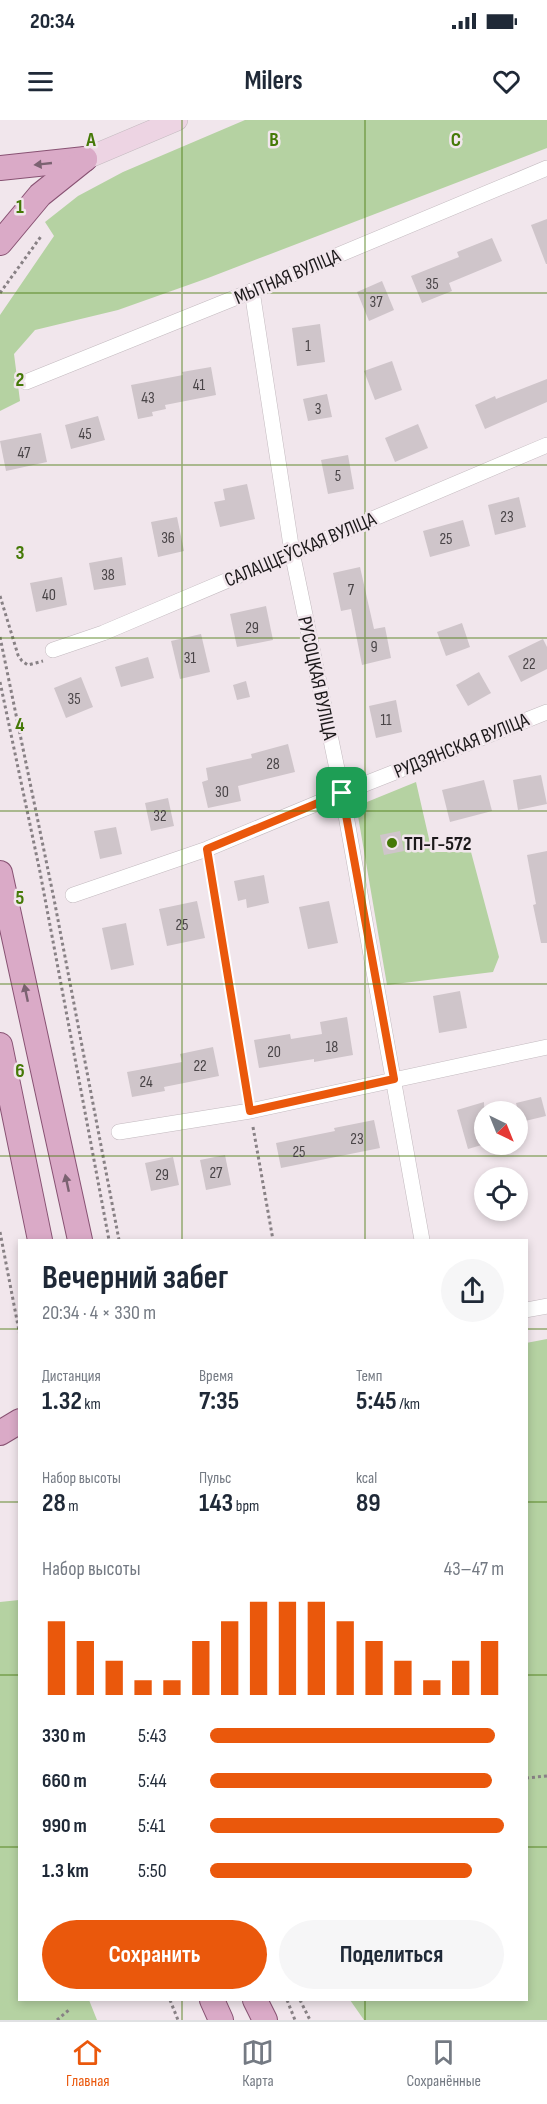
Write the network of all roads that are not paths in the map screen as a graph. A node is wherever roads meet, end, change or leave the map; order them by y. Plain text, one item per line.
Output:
1 (177, 120) edge
2 (85, 159) junction
3 (0, 168) edge
4 (547, 168) edge
5 (0, 243) edge
6 (252, 291) junction
7 (26, 382) dead end
8 (547, 445) edge
9 (292, 552) junction
10 (53, 650) road end
11 (547, 712) edge
12 (342, 793) junction
13 (0, 873) edge
14 (73, 895) dead end
15 (0, 1046) edge
16 (547, 1047) edge
17 (394, 1079) junction
18 (119, 1132) dead end
19 (40, 1239) edge
20 (80, 1239) edge
21 (422, 1239) edge
22 (547, 1306) edge
23 (528, 1310) edge
24 (18, 1421) edge
25 (0, 1433) edge
26 (18, 1434) edge
27 (212, 2001) edge
28 (256, 2001) edge
29 (221, 2020) edge
30 (265, 2020) edge

1 - 2 street
2 -> 3 main road
2 - 5 main road
4 - 6 street, МЫТНАЯ ВУЛІЦА
6 - 7 street, МЫТНАЯ ВУЛІЦА
6 - 9 street, РУСОЦКАЯ ВУЛІЦА
8 - 9 street, САЛАЦЦЕЎСКАЯ ВУЛІЦА
9 - 10 street, САЛАЦЦЕЎСКАЯ ВУЛІЦА
9 - 12 street, РУСОЦКАЯ ВУЛІЦА
11 - 12 street, РУДЗЯНСКАЯ ВУЛІЦА
12 - 14 street, РУДЗЯНСКАЯ ВУЛІЦА
12 - 17 street, РУСОЦКАЯ ВУЛІЦА
20 -> 13 main road
15 - 19 main road
16 - 17 street
17 - 18 street
17 - 21 street, РУСОЦКАЯ ВУЛІЦА
22 - 23 street
24 - 25 main road
25 - 26 main road
27 - 29 main road
28 - 30 main road

